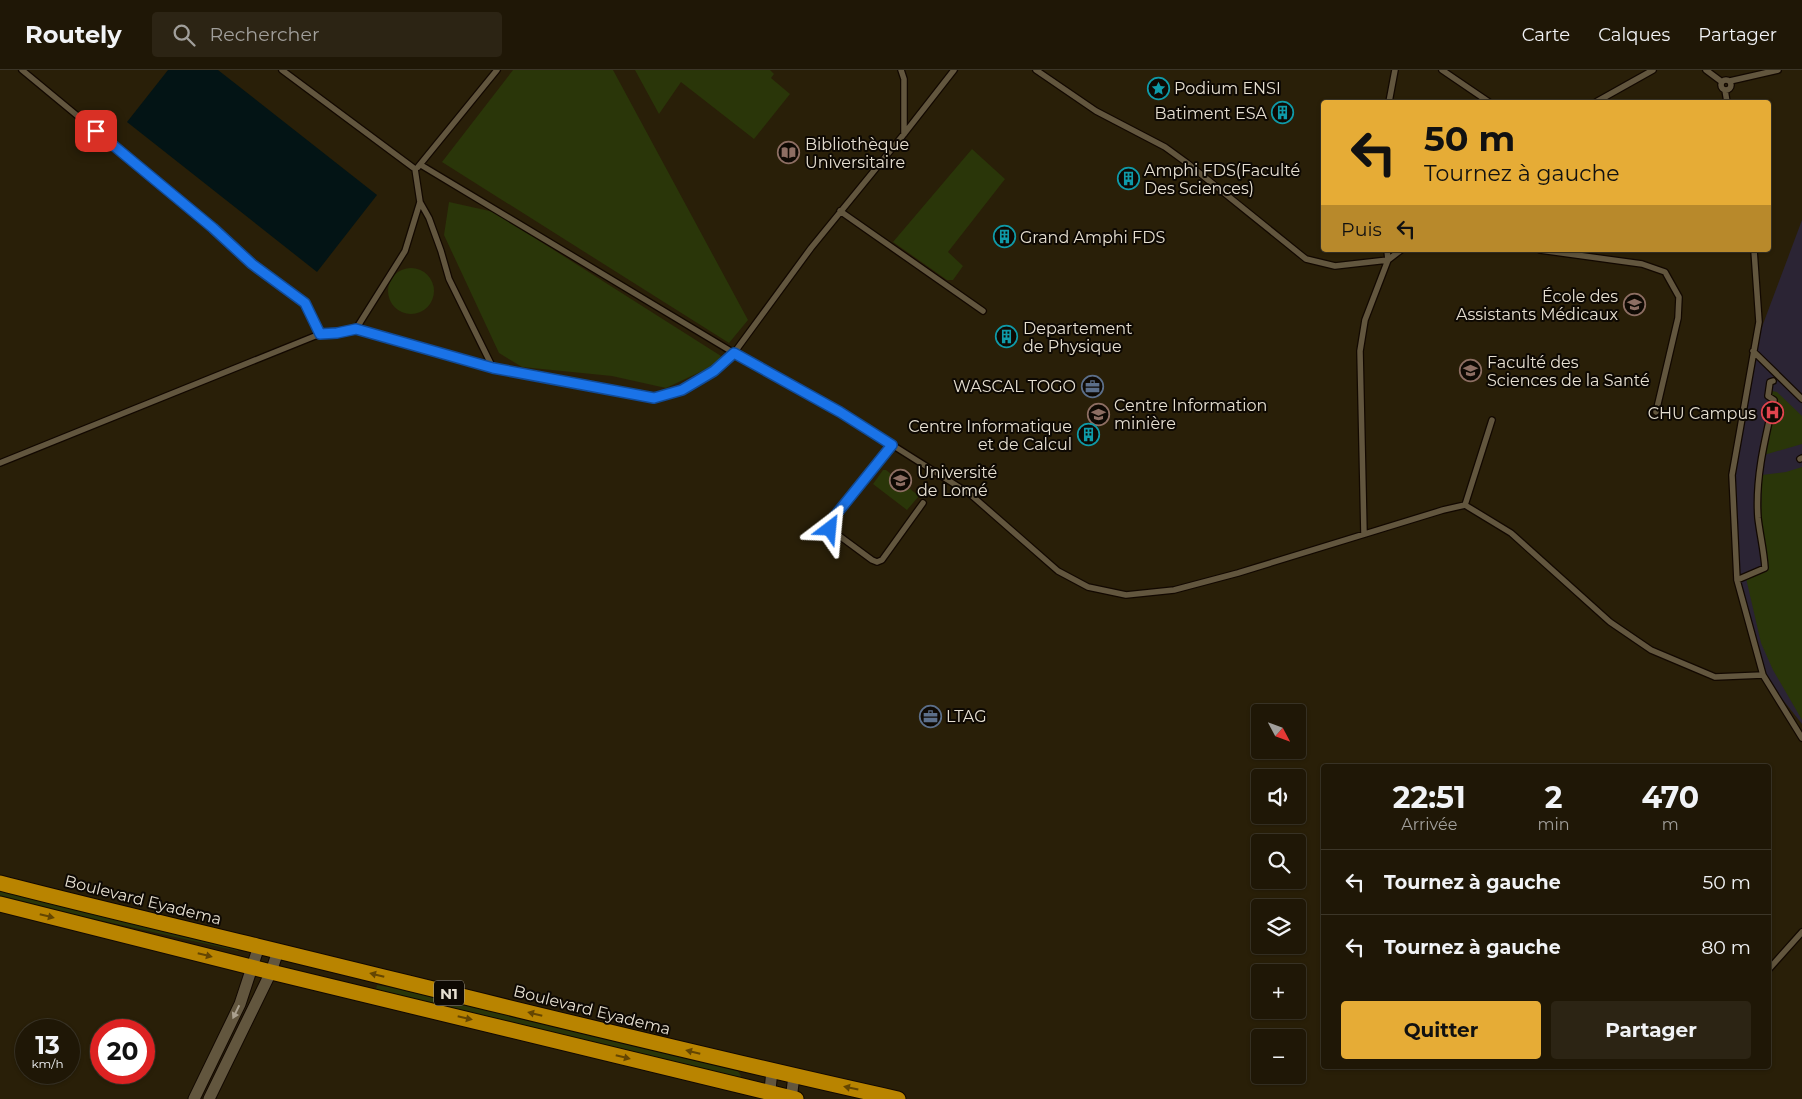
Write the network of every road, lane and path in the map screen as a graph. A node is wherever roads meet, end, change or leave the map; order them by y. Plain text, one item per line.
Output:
1 (22, 70) edge
2 (282, 70) edge
3 (498, 70) edge
4 (902, 70) edge
5 (954, 70) edge
6 (1036, 70) edge
7 (1395, 70) edge
8 (1442, 70) edge
9 (1653, 70) edge
10 (1706, 70) edge
11 (1778, 70) edge
12 (1730, 81) junction
13 (1722, 82) junction
14 (1725, 90) junction
15 (1389, 100) edge
16 (1486, 100) edge
17 (1600, 100) edge
18 (1727, 100) edge
19 (904, 134) junction
20 (418, 167) junction
21 (420, 202) junction
22 (840, 211) junction
23 (1387, 252) edge
24 (1398, 252) edge
25 (1555, 252) edge
26 (1754, 252) edge
27 (1388, 260) junction
28 (983, 310) dead end
29 (356, 329) junction
30 (320, 334) junction
31 (1753, 351) junction
32 (734, 353) junction
33 (493, 368) junction
34 (1773, 381) dead end
35 (1802, 399) edge
36 (1656, 412) dead end
37 (1492, 420) dead end
38 (892, 445) junction
39 (0, 463) edge
40 (923, 503) dead end
41 (1465, 505) junction
42 (1364, 534) junction
43 (1737, 580) junction
44 (1763, 675) junction
45 (1802, 738) edge
46 (0, 883) edge
47 (0, 904) edge
48 (1802, 932) edge
49 (259, 946) junction
50 (278, 951) junction
51 (253, 966) junction
52 (1771, 967) edge
53 (270, 972) junction
54 (772, 1071) junction
55 (794, 1076) junction
56 (769, 1096) edge
57 (194, 1099) edge
58 (209, 1099) edge
59 (793, 1099) edge
60 (898, 1099) edge

1 - 30 lane
2 - 20 lane
3 - 20 lane
4 - 19 lane
5 - 19 lane
6 - 27 lane
7 - 15 lane
8 - 16 lane
9 - 17 lane
10 - 13 lane
11 - 12 lane
12 - 13 lane
12 - 14 lane
13 - 14 lane
14 - 18 lane
19 - 22 lane
20 - 21 lane
20 - 32 lane
21 - 29 lane
21 - 33 lane
22 - 28 lane
22 - 32 lane
23 - 27 lane
24 - 27 lane
25 - 36 lane
26 - 31 lane
27 - 42 lane
29 - 30 lane
29 - 33 lane
30 - 39 lane
31 - 35 lane
31 - 43 lane
32 - 33 lane
32 - 38 lane
34 - 43 lane
37 - 41 lane
38 - 40 lane
38 - 42 lane
41 - 42 lane
41 - 44 lane
43 - 44 lane
44 - 45 lane
46 - 49 highway, Boulevard Eyadema / N1
47 -> 51 highway, N1
48 - 52 lane
49 - 50 highway, Boulevard Eyadema / N1
49 - 51 street
50 - 53 street
54 -> 50 highway, Boulevard Eyadema / N1
51 - 53 highway, N1
51 -> 57 street
53 -> 56 highway, N1
53 - 58 street
54 - 55 highway, Boulevard Eyadema / N1
54 - 56 street
55 - 59 street
60 -> 55 highway, Boulevard Eyadema / N1
56 - 59 highway, N1

